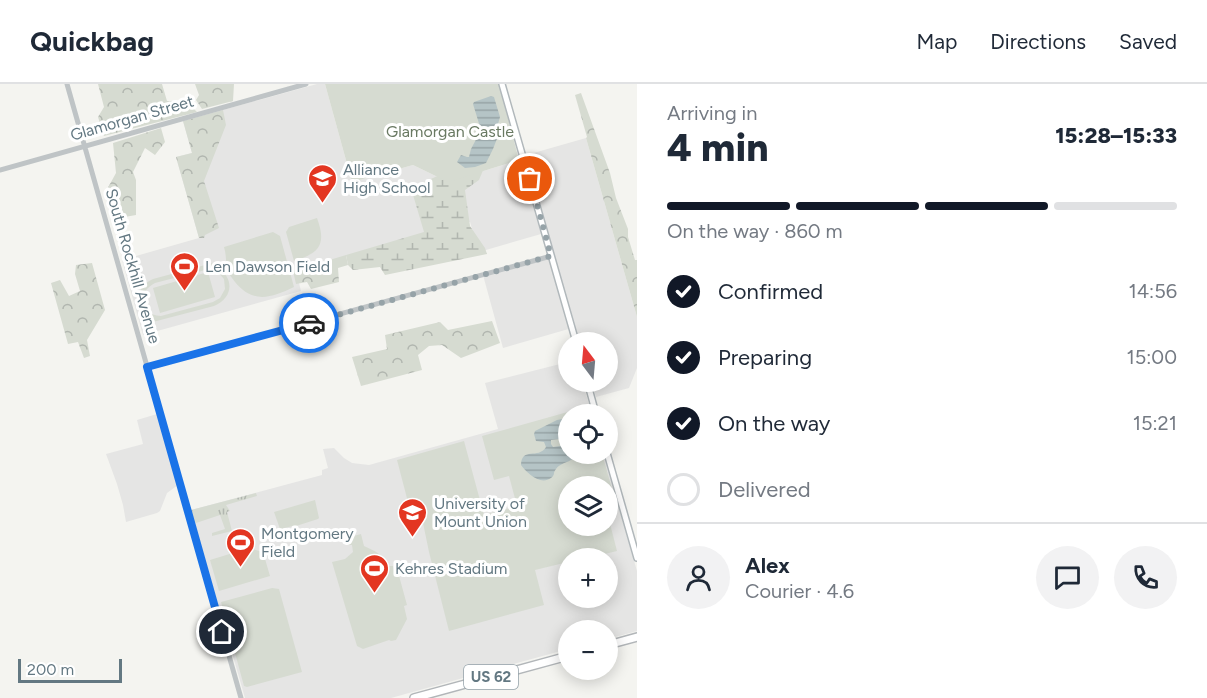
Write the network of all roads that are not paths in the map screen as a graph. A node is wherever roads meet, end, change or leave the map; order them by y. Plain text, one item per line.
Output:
1 (67, 84) edge
2 (306, 84) edge
3 (502, 84) edge
4 (85, 146) junction
5 (0, 170) edge
6 (551, 256) junction
7 (573, 332) edge
8 (147, 367) junction
9 (610, 464) edge
10 (637, 558) edge
11 (637, 636) edge
12 (618, 642) edge
13 (558, 659) edge
14 (241, 698) edge
15 (414, 698) edge

1 - 4 street, South Rockhill Avenue
2 - 4 street, Glamorgan Street
3 - 6 main road
4 - 5 street, Glamorgan Street
4 - 8 street, South Rockhill Avenue
6 - 7 main road
6 - 8 street
8 - 14 street, South Rockhill Avenue
9 - 10 main road
11 - 12 highway
13 - 15 highway, US 62

